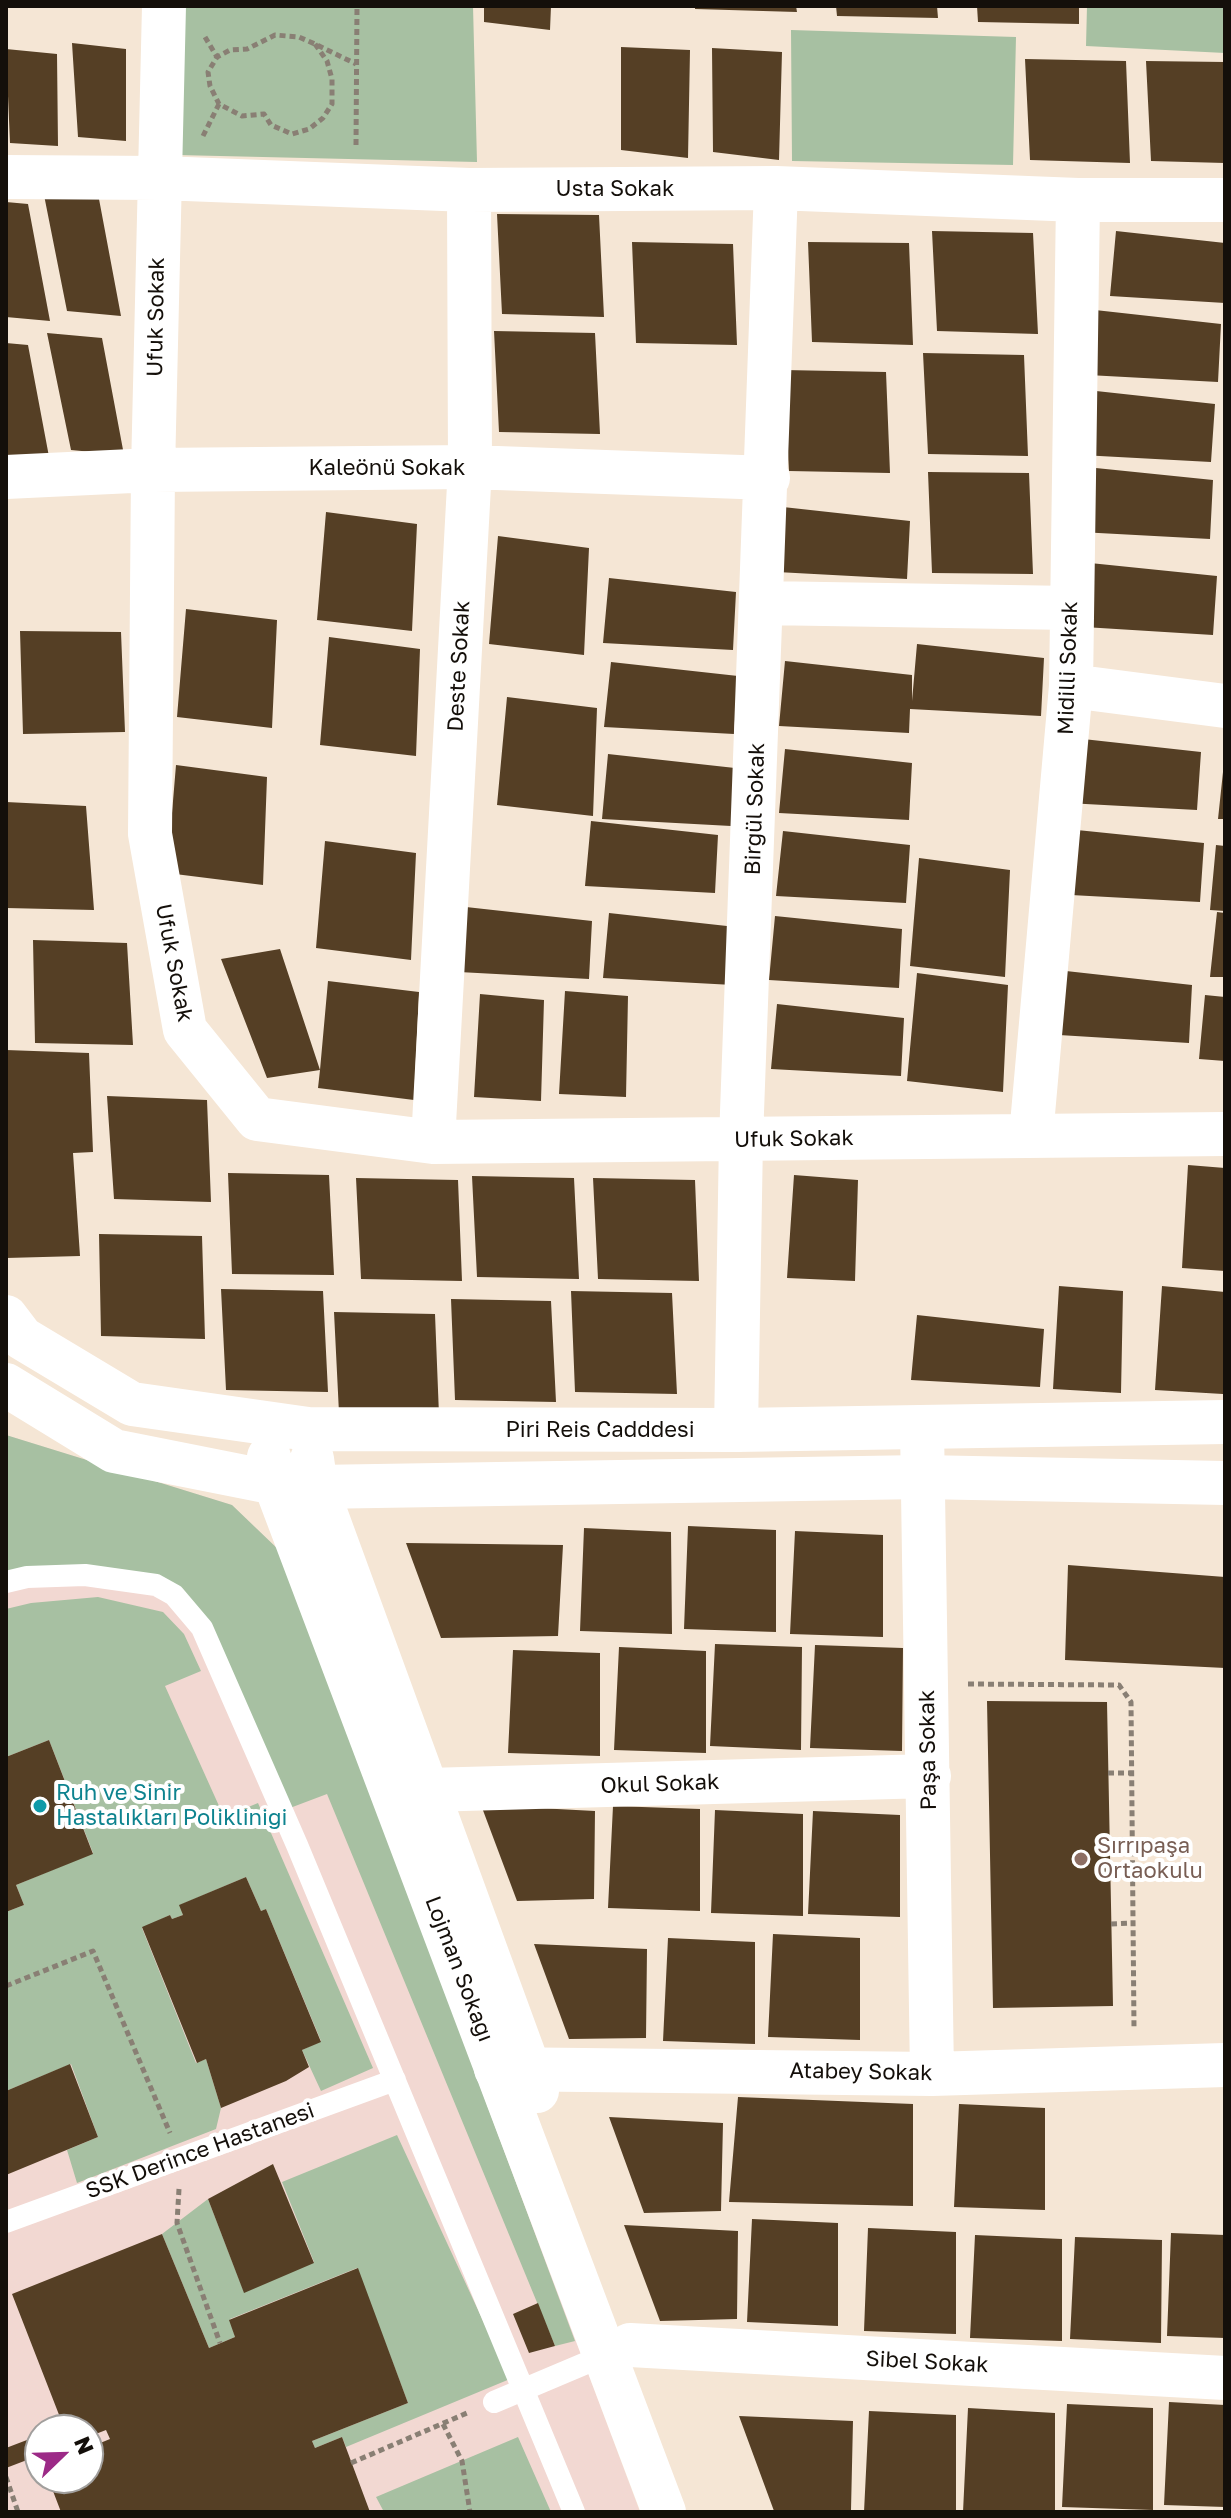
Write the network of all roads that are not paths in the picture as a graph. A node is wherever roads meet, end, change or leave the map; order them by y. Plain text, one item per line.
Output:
1 (164, 6) edge
2 (6, 177) edge
3 (160, 178) junction
4 (776, 188) junction
5 (469, 190) junction
6 (1078, 200) junction
7 (1225, 200) edge
8 (470, 467) junction
9 (153, 470) junction
10 (6, 477) edge
11 (768, 478) junction
12 (763, 603) junction
13 (1071, 608) junction
14 (1071, 686) junction
15 (1225, 706) edge
16 (1225, 1134) edge
17 (1031, 1136) junction
18 (741, 1139) junction
19 (433, 1142) junction
20 (11, 1337) edge
21 (6, 1385) edge
22 (1225, 1422) edge
23 (261, 1424) junction
24 (922, 1427) junction
25 (308, 1429) junction
26 (736, 1430) junction
27 (922, 1477) junction
28 (1225, 1483) edge
29 (296, 1485) junction
30 (6, 1582) edge
31 (929, 1776) junction
32 (410, 1791) junction
33 (1225, 2065) edge
34 (512, 2068) junction
35 (932, 2074) junction
36 (395, 2080) junction
37 (6, 2222) edge
38 (617, 2350) junction
39 (1225, 2378) edge
40 (524, 2389) junction
41 (494, 2402) road end
42 (574, 2512) edge
43 (664, 2512) edge
44 (692, 2512) edge

1 - 3 street, Ufuk Sokak
2 - 3 street, Usta Sokak
3 - 5 street, Usta Sokak
3 - 9 street, Ufuk Sokak
4 - 5 street, Usta Sokak
4 - 6 street, Usta Sokak
4 - 11 street, Birgül Sokak
5 - 8 street, Deste Sokak
6 - 7 street, Usta Sokak
6 - 13 street, Midilli Sokak
8 - 9 street, Kaleönü Sokak
8 - 11 street, Kaleönü Sokak
8 - 19 street, Deste Sokak
9 - 10 street, Kaleönü Sokak
9 - 19 street, Ufuk Sokak
11 - 12 street, Birgül Sokak
12 - 13 street
12 - 18 street, Birgül Sokak
13 - 14 street, Midilli Sokak
14 - 15 street
14 - 17 street, Midilli Sokak
16 - 17 street, Ufuk Sokak
17 - 18 street, Ufuk Sokak
18 - 19 street, Ufuk Sokak
18 - 26 street, Birgül Sokak
20 - 23 street, Piri Reis Cadddesi
21 - 29 street
22 - 24 street, Piri Reis Cadddesi
23 - 25 street, Piri Reis Cadddesi
23 - 29 street, Lojman Sokağı
24 - 26 street, Piri Reis Cadddesi
24 - 27 street, Paşa Sokak
25 - 26 street, Piri Reis Cadddesi
25 - 29 street, Lojman Sokağı
27 - 28 street
27 - 29 street
27 - 31 street, Paşa Sokak
29 - 32 street, Lojman Sokağı
30 - 36 lane
31 - 32 street, Okul Sokak
31 - 35 street, Paşa Sokak
32 - 34 street, Lojman Sokağı
33 - 35 street, Atabey Sokak
34 - 35 street, Atabey Sokak
34 - 38 street, Lojman Sokağı
36 - 37 lane, SSK Derince Hastanesi
36 - 40 lane
38 - 39 street, Sibel Sokak
38 - 40 lane
38 - 43 street, Lojman Sokağı
38 - 44 street, Lojman Sokağı
40 - 41 lane
40 - 42 lane

